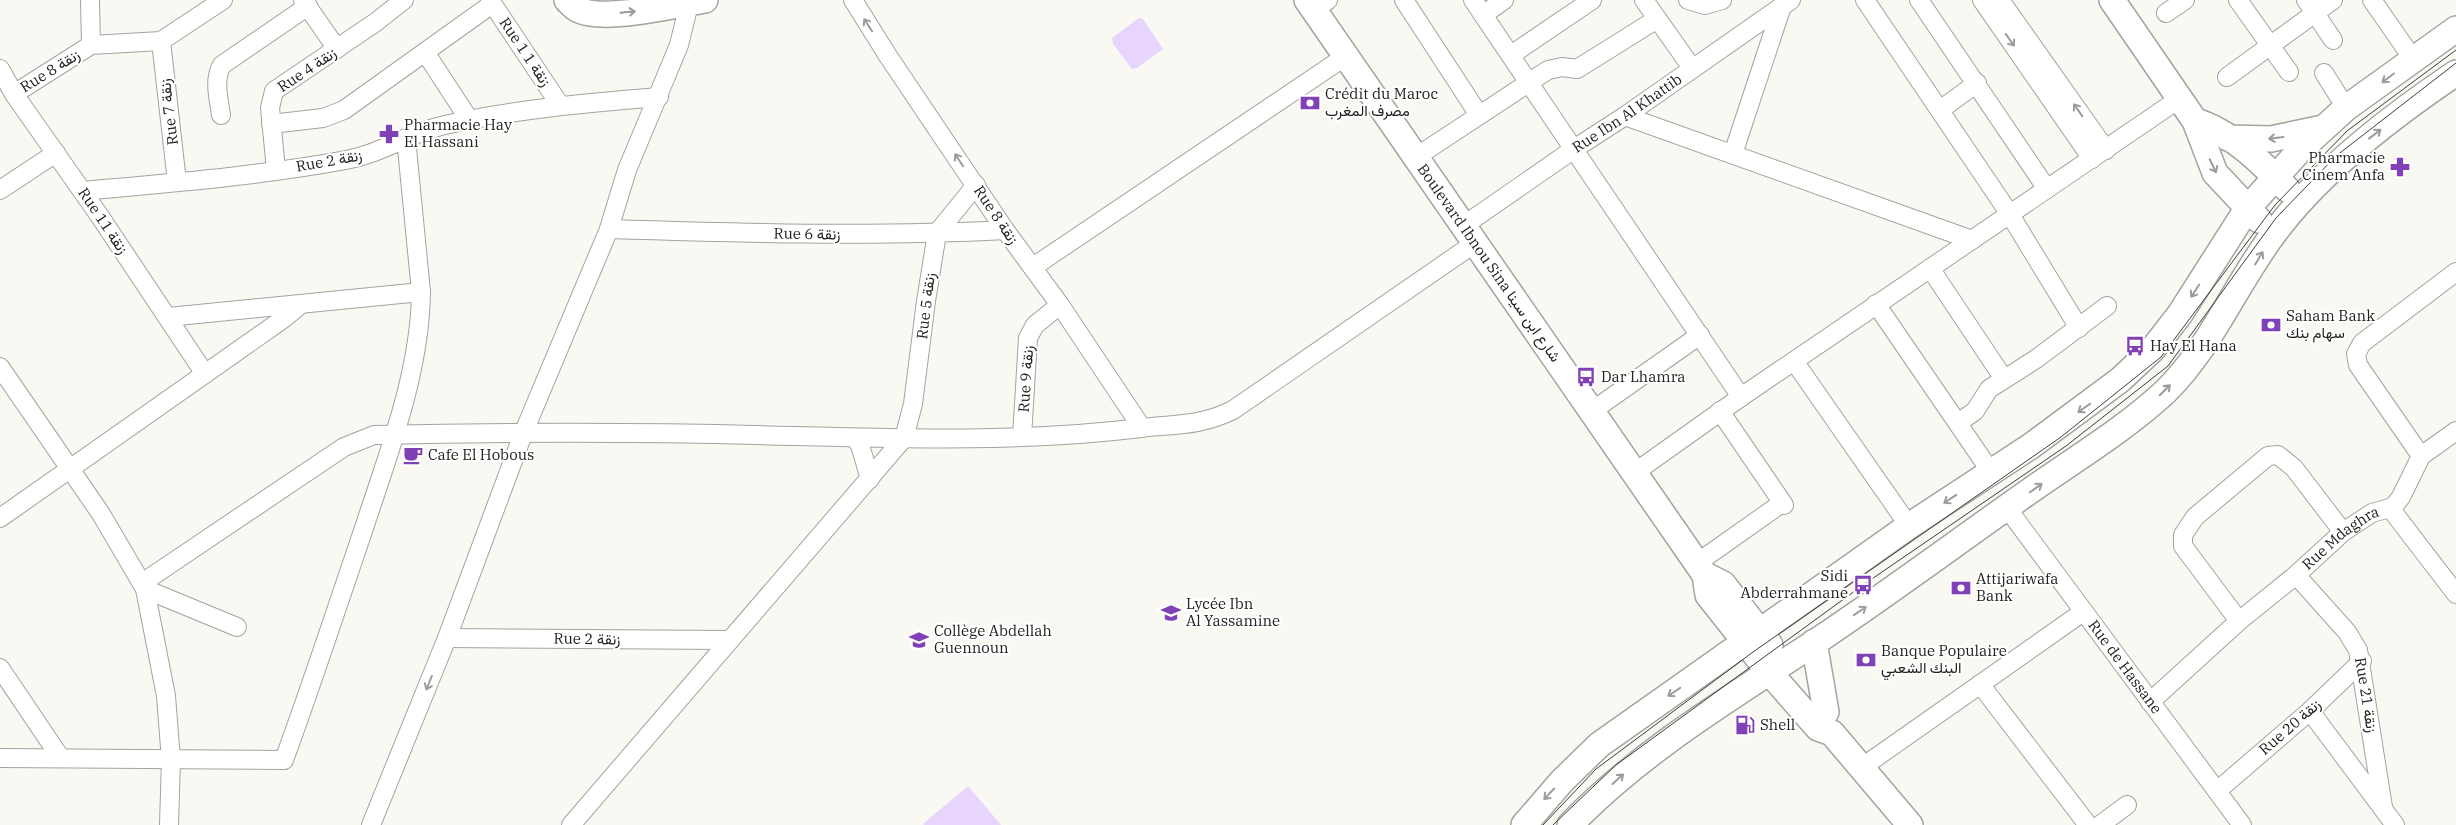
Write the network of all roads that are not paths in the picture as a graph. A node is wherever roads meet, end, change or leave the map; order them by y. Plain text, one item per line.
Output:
1 (90, 0) edge
2 (223, 0) edge
3 (404, 0) edge
4 (853, 0) edge
5 (1404, 0) edge
6 (1473, 0) edge
7 (1504, 0) edge
8 (1592, 0) edge
9 (1644, 0) edge
10 (1688, 0) edge
11 (1722, 0) edge
12 (1865, 0) edge
13 (1920, 0) edge
14 (1982, 0) edge
15 (2000, 0) edge
16 (2112, 0) edge
17 (2185, 0) edge
18 (2238, 0) edge
19 (2334, 0) edge
20 (2372, 0) edge
21 (695, 1) edge
22 (491, 2) edge
23 (306, 3) edge
24 (1316, 3) edge
25 (1786, 3) edge
26 (574, 5) edge
27 (2310, 7) edge
28 (2166, 13) dead end
29 (1484, 15) junction
30 (1657, 19) junction
31 (2456, 29) edge
32 (2333, 40) dead end
33 (161, 41) junction
34 (2270, 45) junction
35 (91, 46) junction
36 (337, 49) junction
37 (425, 52) junction
38 (1511, 55) junction
39 (1346, 56) junction
40 (2413, 59) junction
41 (1692, 68) junction
42 (0, 69) edge
43 (2290, 72) dead end
44 (2324, 73) dead end
45 (2456, 73) edge
46 (2227, 77) dead end
47 (1529, 82) junction
48 (1977, 83) junction
49 (14, 94) junction
50 (659, 97) junction
51 (2179, 99) junction
52 (560, 105) junction
53 (2346, 108) junction
54 (1940, 110) junction
55 (221, 115) dead end
56 (1478, 115) junction
57 (1625, 116) junction
58 (470, 121) junction
59 (2195, 122) junction
60 (271, 124) junction
61 (2323, 128) junction
62 (406, 138) junction
63 (2228, 138) junction
64 (1574, 149) junction
65 (56, 153) junction
66 (1733, 154) junction
67 (2099, 155) junction
68 (1416, 157) junction
69 (276, 170) junction
70 (2276, 177) junction
71 (177, 182) junction
72 (976, 185) junction
73 (2047, 189) junction
74 (0, 190) edge
75 (83, 191) junction
76 (2300, 201) junction
77 (2247, 209) junction
78 (2009, 213) junction
79 (609, 229) junction
80 (1005, 230) junction
81 (937, 233) junction
82 (1469, 234) junction
83 (2273, 234) junction
84 (1972, 240) junction
85 (1033, 267) junction
86 (1930, 268) junction
87 (2456, 272) edge
88 (421, 292) junction
89 (1876, 304) junction
90 (300, 305) junction
91 (1060, 305) junction
92 (2107, 306) dead end
93 (168, 317) junction
94 (2079, 328) junction
95 (1700, 335) junction
96 (1794, 361) junction
97 (0, 367) edge
98 (205, 374) junction
99 (2004, 379) junction
100 (1741, 397) junction
101 (1592, 411) junction
102 (1720, 411) junction
103 (1958, 423) junction
104 (1142, 428) junction
105 (2456, 431) edge
106 (395, 434) junction
107 (523, 434) junction
108 (1022, 437) junction
109 (856, 438) junction
110 (904, 438) junction
111 (2422, 456) junction
112 (70, 467) junction
113 (1634, 472) junction
114 (1991, 472) junction
115 (870, 479) junction
116 (2007, 508) junction
117 (2390, 508) junction
118 (0, 518) edge
119 (1909, 526) junction
120 (2343, 532) junction
121 (1701, 569) junction
122 (2296, 575) junction
123 (144, 586) junction
124 (2456, 594) edge
125 (2083, 612) junction
126 (2239, 621) junction
127 (237, 627) dead end
128 (447, 638) junction
129 (1753, 638) junction
130 (728, 640) junction
131 (1814, 642) junction
132 (2362, 661) junction
133 (1776, 667) junction
134 (0, 668) edge
135 (1980, 684) junction
136 (2150, 702) junction
137 (2310, 711) junction
138 (1829, 723) junction
139 (60, 757) junction
140 (0, 758) edge
141 (170, 760) junction
142 (1862, 768) junction
143 (2217, 791) junction
144 (2127, 805) dead end
145 (2383, 807) junction
146 (169, 825) edge
147 (371, 825) edge
148 (571, 825) edge
149 (1524, 825) edge
150 (1570, 825) edge
151 (1910, 825) edge
152 (2088, 825) edge
153 (2100, 825) edge
154 (2242, 825) edge
155 (2395, 825) edge

1 - 35 street
2 - 33 street, Rue 8 زنقة
3 - 36 street, Rue 4 زنقة
72 -> 4 street, Rue 8 زنقة
5 - 56 street
6 - 29 street
7 - 29 street
8 - 38 street
9 - 30 street
10 - 11 street
12 - 54 street
13 - 48 street
14 -> 67 street
67 -> 15 street
16 - 51 main road
17 - 28 street
18 - 34 street
19 - 27 street
20 - 40 street
26 -> 21 main road
21 - 50 street
22 - 37 street
22 - 52 street, Rue 1 زنقة 1
23 - 36 street
23 - 55 street
24 - 39 main road, Boulevard Ibnou Sina شارع ابن سينا
25 - 41 street, Rue Ibn Al Khattib
25 - 66 street
27 - 32 street
27 - 34 street
29 - 38 street
30 - 41 street
30 - 47 street
31 - 40 main road
33 - 35 street, Rue 8 زنقة
33 - 71 street, Rue 7 زنقة
34 - 43 street
34 - 46 street
35 - 49 street, Rue 8 زنقة
36 - 60 street, Rue 4 زنقة
37 - 58 street
37 - 60 street
38 - 47 street
39 - 68 main road, Boulevard Ibnou Sina شارع ابن سينا
39 - 85 street
40 -> 53 main road
41 - 57 street, Rue Ibn Al Khattib
42 - 49 street, Rue 11 زنقة
44 - 53 street
76 -> 45 main road
47 - 56 street
47 - 64 street
48 - 54 street
48 - 73 street
49 - 65 street, Rue 11 زنقة
50 - 52 street, Rue 2 زنقة
50 - 79 street
51 - 59 main road
51 - 67 street
52 - 58 street, Rue 2 زنقة
53 - 61 main road
54 - 78 street
56 - 68 street
57 - 64 street, Rue Ibn Al Khattib
57 - 66 street
58 - 62 street, Rue 2 زنقة
59 - 63 main road
59 -> 77 main road
60 - 69 street, Rue 4 زنقة
61 -> 63 main road
61 - 70 main road
62 - 69 street, Rue 2 زنقة
62 - 88 street
63 - 70 main road
64 - 82 street, Rue Ibn Al Khattib
64 - 95 street
65 - 74 street
65 - 75 street, Rue 11 زنقة
66 - 84 street
67 - 73 street
68 - 82 main road, Boulevard Ibnou Sina شارع ابن سينا
69 - 71 street, Rue 2 زنقة
70 - 76 main road
70 - 77 main road
71 - 75 street, Rue 2 زنقة
72 - 80 street, Rue 8 زنقة
72 - 81 street, Rue 5 زنقة
73 - 78 street
75 - 93 street, Rue 11 زنقة
76 - 83 main road
77 - 83 main road
77 -> 114 main road
78 - 84 street
78 - 94 street
79 - 81 street, Rue 6 زنقة
79 - 107 street
80 - 81 street, Rue 6 زنقة
80 - 85 street, Rue 8 زنقة
81 - 110 street, Rue 5 زنقة
82 - 101 main road, Boulevard Ibnou Sina شارع ابن سينا
82 - 104 street, Rue Ibn Al Khattib
116 -> 83 main road
84 - 86 street
85 - 91 street, Rue 8 زنقة
86 - 89 street
86 - 99 street
87 - 111 street
88 - 90 street
88 - 106 street
89 - 96 street
89 - 103 street
90 - 93 street
90 - 98 street
91 - 104 street, Rue 8 زنقة
91 - 108 street, Rue 9 زنقة
92 - 94 street
93 - 98 street, Rue 11 زنقة
94 - 99 street
95 - 100 street
95 - 101 street
96 - 100 street
96 - 119 street
97 - 112 street
98 - 112 street
99 - 103 street
100 - 102 street
101 - 113 main road, Boulevard Ibnou Sina شارع ابن سينا
102 - 113 street
102 - 121 street
103 - 114 street
104 - 108 street, Rue Ibn Al Khattib
105 - 111 street
106 - 107 street, Rue Ibn Al Khattib
106 - 123 street, Rue Ibn Al Khattib
106 - 141 street
107 - 109 street, Rue Ibn Al Khattib
107 - 128 street
108 - 110 street, Rue Ibn Al Khattib
109 - 110 street, Rue Ibn Al Khattib
109 - 115 street
110 - 115 street
111 - 117 street, Rue Mdaghra
112 - 118 street
112 - 123 street
113 - 121 main road, Boulevard Ibnou Sina شارع ابن سينا
114 -> 119 main road
115 - 130 street
116 - 125 street, Rue de Hassane
131 -> 116 main road
117 - 120 street, Rue Mdaghra
117 - 124 street
119 - 129 main road
120 - 122 street, Rue Mdaghra
120 - 126 street
121 - 129 main road, Boulevard Ibnou Sina شارع ابن سينا
122 - 126 street, Rue Mdaghra
122 - 132 street, Rue 21 زنقة
123 - 127 street
123 - 141 street
125 - 135 street
125 - 136 street, Rue de Hassane
126 - 136 street, Rue Mdaghra
128 - 130 street, Rue 2 زنقة
128 -> 147 street
129 - 133 main road, Boulevard Ibnou Sina شارع ابن سينا
129 -> 149 main road
130 - 148 street
131 - 133 main road
131 - 138 main road
132 - 137 street, Rue 20 زنقة
132 - 145 street, Rue 21 زنقة
133 - 138 main road, Boulevard Ibnou Sina شارع ابن سينا
150 -> 133 main road
134 - 139 street
135 - 142 street
135 - 152 street
136 - 143 street, Rue de Hassane
137 - 143 street, Rue 20 زنقة
137 - 145 street
138 - 142 main road, Boulevard Ibnou Sina شارع ابن سينا
139 - 140 street
139 - 141 street
141 - 146 street
142 - 151 main road, Boulevard Ibnou Sina شارع ابن سينا
143 - 154 street, Rue de Hassane
144 - 153 street
145 - 155 street

